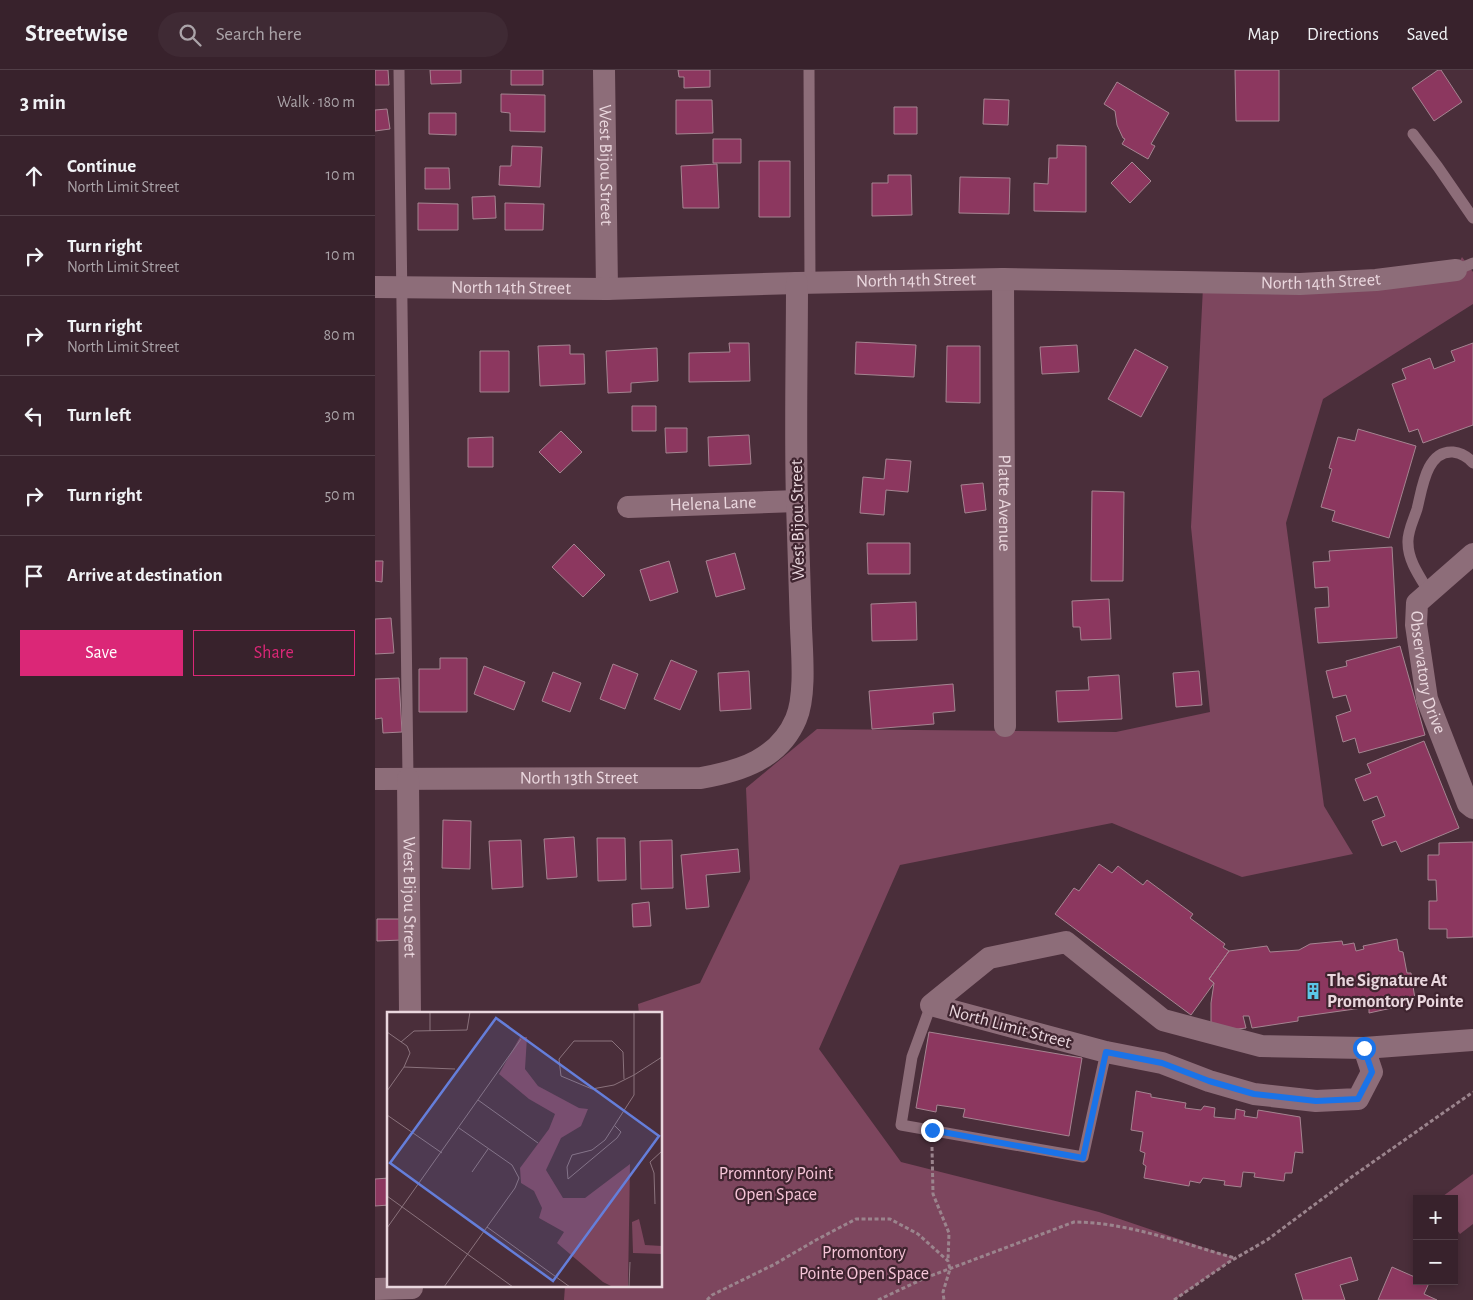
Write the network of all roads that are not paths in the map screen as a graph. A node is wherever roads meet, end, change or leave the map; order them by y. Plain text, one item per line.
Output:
1 (399, 70) edge
2 (604, 70) edge
3 (809, 70) edge
4 (1413, 134) dead end
5 (1473, 218) edge
6 (1464, 266) edge
7 (1003, 279) junction
8 (803, 283) junction
9 (375, 287) edge
10 (401, 287) junction
11 (607, 289) junction
12 (1473, 463) edge
13 (797, 501) junction
14 (628, 507) dead end
15 (1473, 554) edge
16 (1429, 592) junction
17 (1005, 726) dead end
18 (775, 749) joint
19 (375, 779) edge
20 (409, 779) junction
21 (1473, 808) edge
22 (931, 1005) junction
23 (410, 1012) edge
24 (1473, 1040) edge
25 (1364, 1048) junction
26 (1106, 1052) junction
27 (375, 1289) edge
28 (412, 1292) edge

1 - 10 lane
2 - 11 street, West Bijou Street
3 - 8 lane
4 - 5 lane
6 - 7 street, North 14th Street
7 - 8 street, North 14th Street
7 - 17 street, Platte Avenue
8 - 11 street, North 14th Street
8 - 13 street, West Bijou Street
9 - 10 street, North 14th Street
10 - 11 street, North 14th Street
10 - 20 lane
12 - 16 lane
13 - 14 street, Helena Lane
13 - 18 street, West Bijou Street
15 - 16 street, Observatory Drive
16 - 21 street, Observatory Drive
18 - 20 street, North 13th Street
19 - 20 street, North 13th Street
20 - 23 street, West Bijou Street
22 - 25 street, North Limit Street
22 - 26 street, North Limit Street
22 - 26 lane
24 - 25 street, North Limit Street
25 - 26 street, North Limit Street
27 - 28 street

